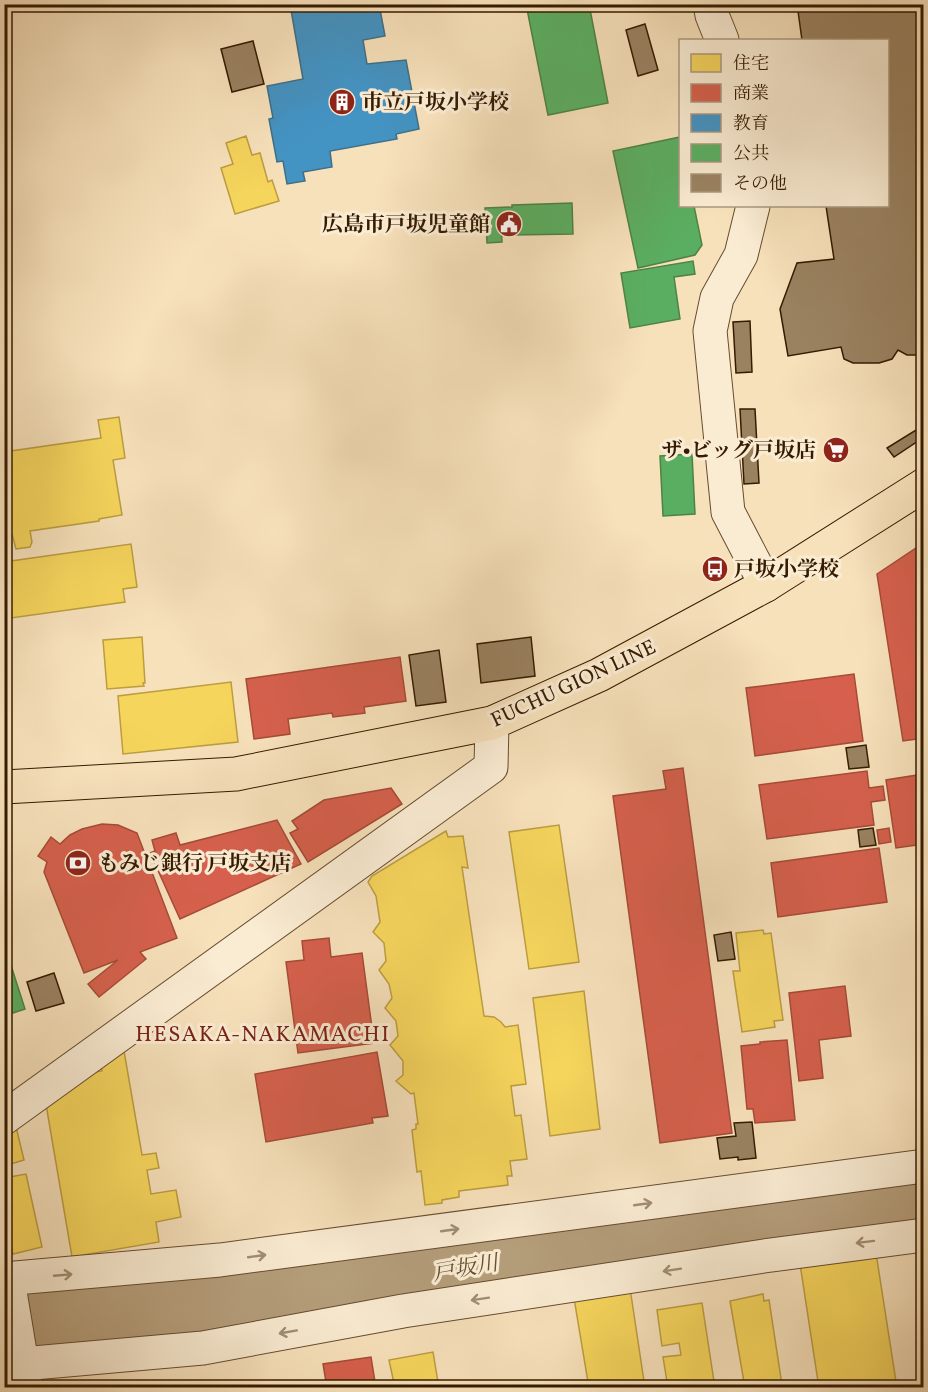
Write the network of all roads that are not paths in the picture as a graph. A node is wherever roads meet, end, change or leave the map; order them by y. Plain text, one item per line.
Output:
1 (710, 4) edge
2 (722, 39) edge
3 (753, 207) edge
4 (917, 493) edge
5 (766, 585) junction
6 (492, 723) junction
7 (4, 788) edge
8 (4, 1118) edge
9 (924, 1166) edge
10 (924, 1235) edge
11 (8, 1287) edge
12 (18, 1365) edge

1 - 2 street
3 - 5 street
4 - 5 main road, FUCHU GION LINE
5 - 6 main road, FUCHU GION LINE
6 - 7 main road, FUCHU GION LINE
6 - 8 street
11 -> 9 street
10 -> 12 street
11 - 12 street

